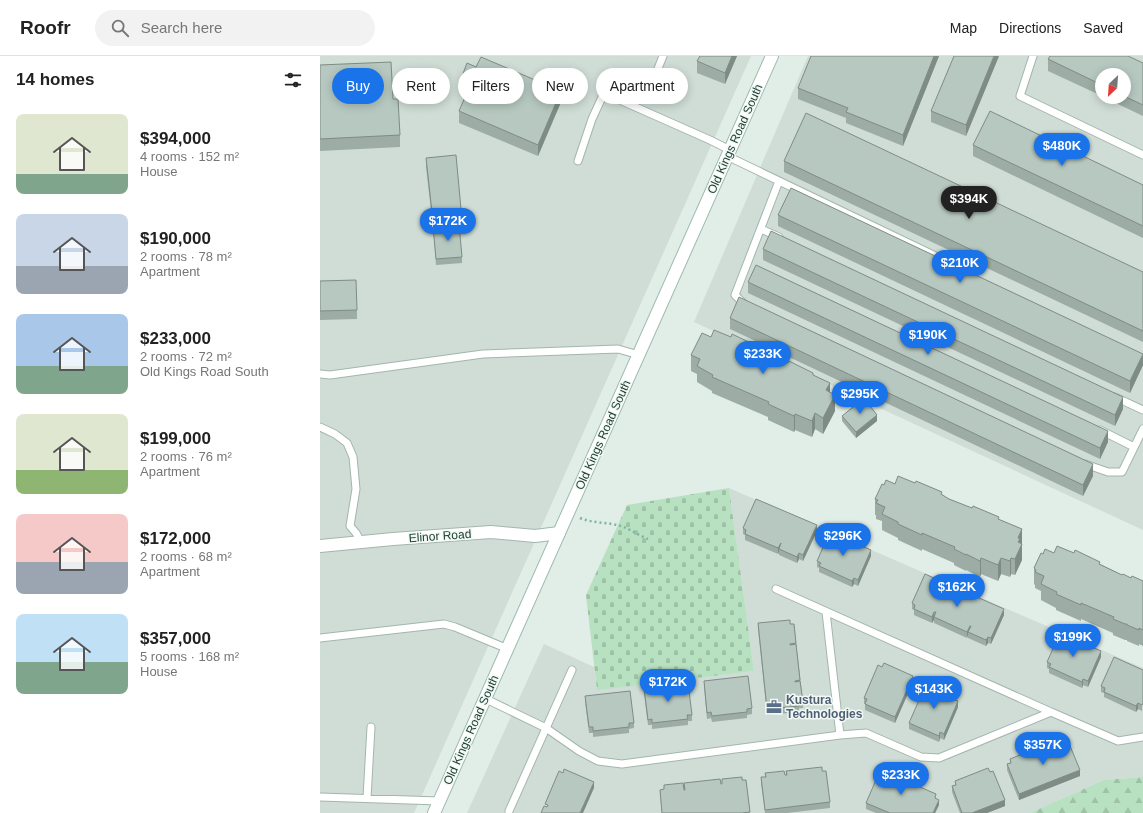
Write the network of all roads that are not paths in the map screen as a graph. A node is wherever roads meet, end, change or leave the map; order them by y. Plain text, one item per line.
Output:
1 (663, 56) edge
2 (772, 56) edge
3 (1033, 56) edge
4 (659, 68) edge
5 (728, 153) junction
6 (1143, 155) edge
7 (578, 161) dead end
8 (779, 181) junction
9 (761, 229) junction
10 (782, 239) edge
11 (748, 263) junction
12 (755, 266) edge
13 (958, 266) edge
14 (754, 309) edge
15 (639, 355) junction
16 (320, 374) edge
17 (1107, 393) edge
18 (1143, 410) edge
19 (1091, 426) edge
20 (320, 427) edge
21 (1143, 429) edge
22 (1134, 446) junction
23 (1078, 460) edge
24 (559, 533) junction
25 (361, 542) junction
26 (320, 546) edge
27 (776, 589) dead end
28 (826, 612) junction
29 (320, 638) edge
30 (508, 649) junction
31 (572, 670) dead end
32 (486, 699) junction
33 (1051, 712) junction
34 (371, 727) dead end
35 (546, 728) junction
36 (840, 735) junction
37 (1143, 737) edge
38 (320, 797) edge
39 (367, 798) junction
40 (439, 802) junction
41 (509, 811) dead end
42 (434, 813) edge

1 - 4 lane
2 - 5 street, Old Kings Road South
3 - 6 lane
5 - 7 lane
5 - 8 lane
5 - 15 street, Old Kings Road South
8 - 9 lane
8 - 13 lane
9 - 10 lane
9 - 11 lane
11 - 12 lane
11 - 14 lane
15 - 16 lane
15 - 24 street, Old Kings Road South
17 - 18 lane
19 - 22 lane
20 - 25 lane
21 - 22 lane
22 - 23 lane
24 - 25 street, Elinor Road
24 - 30 street, Old Kings Road South
25 - 26 street, Elinor Road
27 - 28 lane
28 - 33 lane
28 - 36 lane
29 - 30 lane
30 - 32 street, Old Kings Road South
31 - 35 lane
32 - 35 lane
32 - 40 street, Old Kings Road South
33 - 36 lane
33 - 37 lane
34 - 39 lane
35 - 36 lane
35 - 41 lane
38 - 39 lane
39 - 40 lane
40 - 42 street, Old Kings Road South

